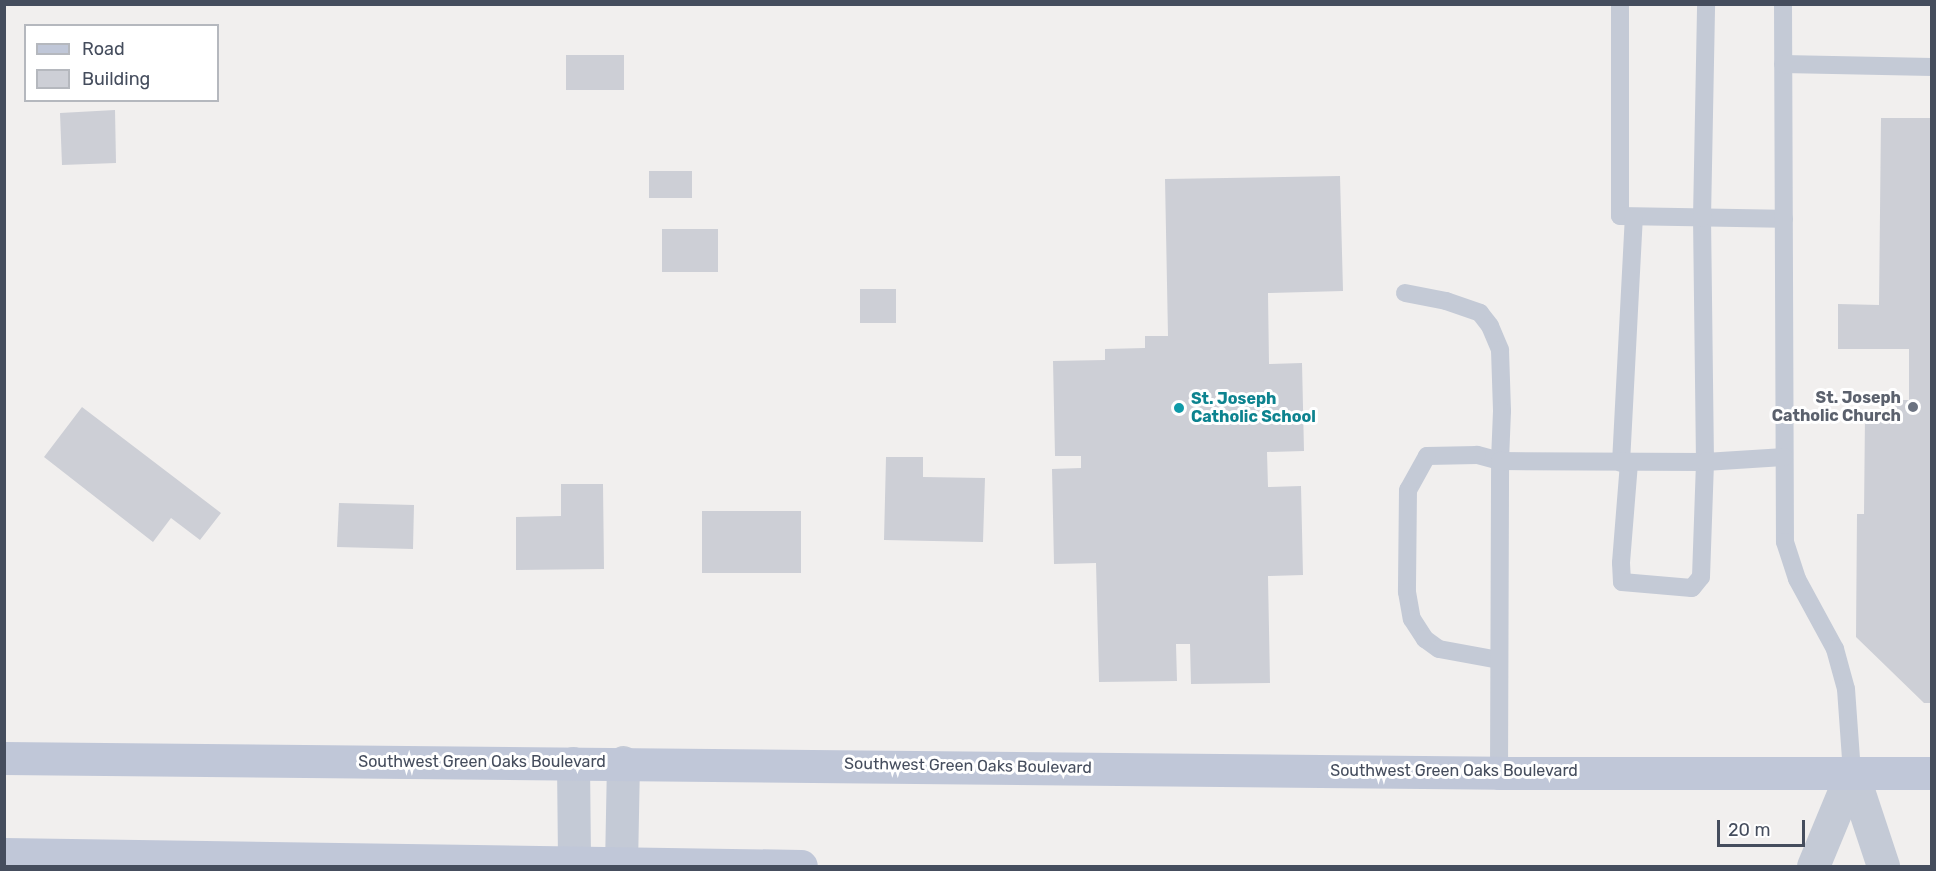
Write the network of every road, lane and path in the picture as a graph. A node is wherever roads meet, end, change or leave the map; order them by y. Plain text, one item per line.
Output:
1 (1620, 4) edge
2 (1706, 4) edge
3 (1783, 4) edge
4 (1783, 64) junction
5 (1932, 67) edge
6 (1634, 217) junction
7 (1702, 218) junction
8 (1784, 219) junction
9 (1405, 293) dead end
10 (1784, 457) junction
11 (1500, 461) junction
12 (1705, 462) junction
13 (1625, 463) junction
14 (1499, 660) junction
15 (4, 758) edge
16 (623, 762) junction
17 (573, 763) junction
18 (1499, 772) junction
19 (1851, 772) junction
20 (1932, 773) edge
21 (4, 854) edge
22 (574, 865) edge
23 (621, 865) edge
24 (801, 867) edge
25 (1813, 867) edge
26 (1883, 867) edge

1 - 6 lane
2 - 7 lane
3 - 4 lane
4 - 5 lane
4 - 8 lane
6 - 7 lane
6 - 13 lane
7 - 8 lane
7 - 12 lane
8 - 10 lane
9 - 11 lane
10 - 12 lane
10 - 19 lane
11 - 13 lane
11 - 14 lane
11 - 14 lane
12 - 13 lane
12 - 13 lane
14 - 18 lane
15 - 17 main road, Southwest Green Oaks Boulevard
16 - 17 main road, Southwest Green Oaks Boulevard
16 - 18 main road, Southwest Green Oaks Boulevard
16 - 23 street
17 - 22 street
18 - 19 main road, Southwest Green Oaks Boulevard
19 - 20 main road, Southwest Green Oaks Boulevard
19 - 25 street
19 - 26 street
21 - 22 main road
22 - 23 main road
23 - 24 main road

